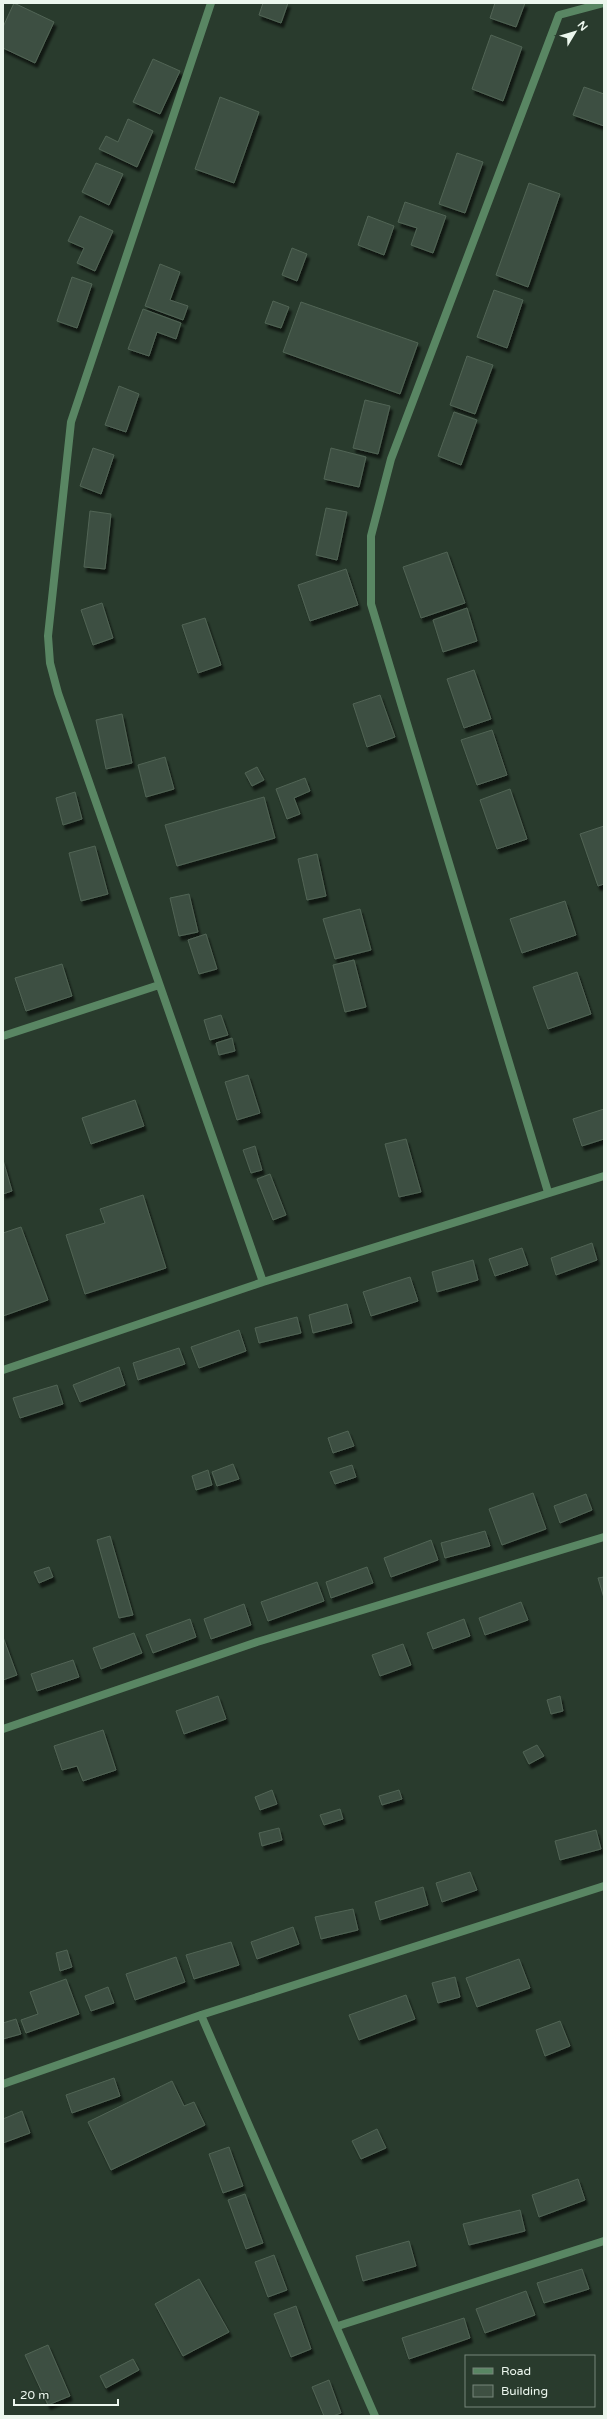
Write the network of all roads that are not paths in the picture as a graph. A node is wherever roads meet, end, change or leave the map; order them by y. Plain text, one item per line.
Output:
1 (211, 3) edge
2 (604, 3) edge
3 (159, 985) junction
4 (3, 1036) edge
5 (604, 1176) edge
6 (548, 1192) junction
7 (263, 1282) junction
8 (3, 1370) edge
9 (604, 1537) edge
10 (3, 1729) edge
11 (604, 1886) edge
12 (200, 2015) junction
13 (3, 2084) edge
14 (604, 2240) edge
15 (338, 2326) junction
16 (375, 2416) edge

1 - 3 street
2 - 6 street
3 - 4 street
3 - 7 street
5 - 6 street
6 - 7 street
7 - 8 street
9 - 10 street
11 - 12 street
12 - 13 street
12 - 15 street
14 - 15 street
15 - 16 street

